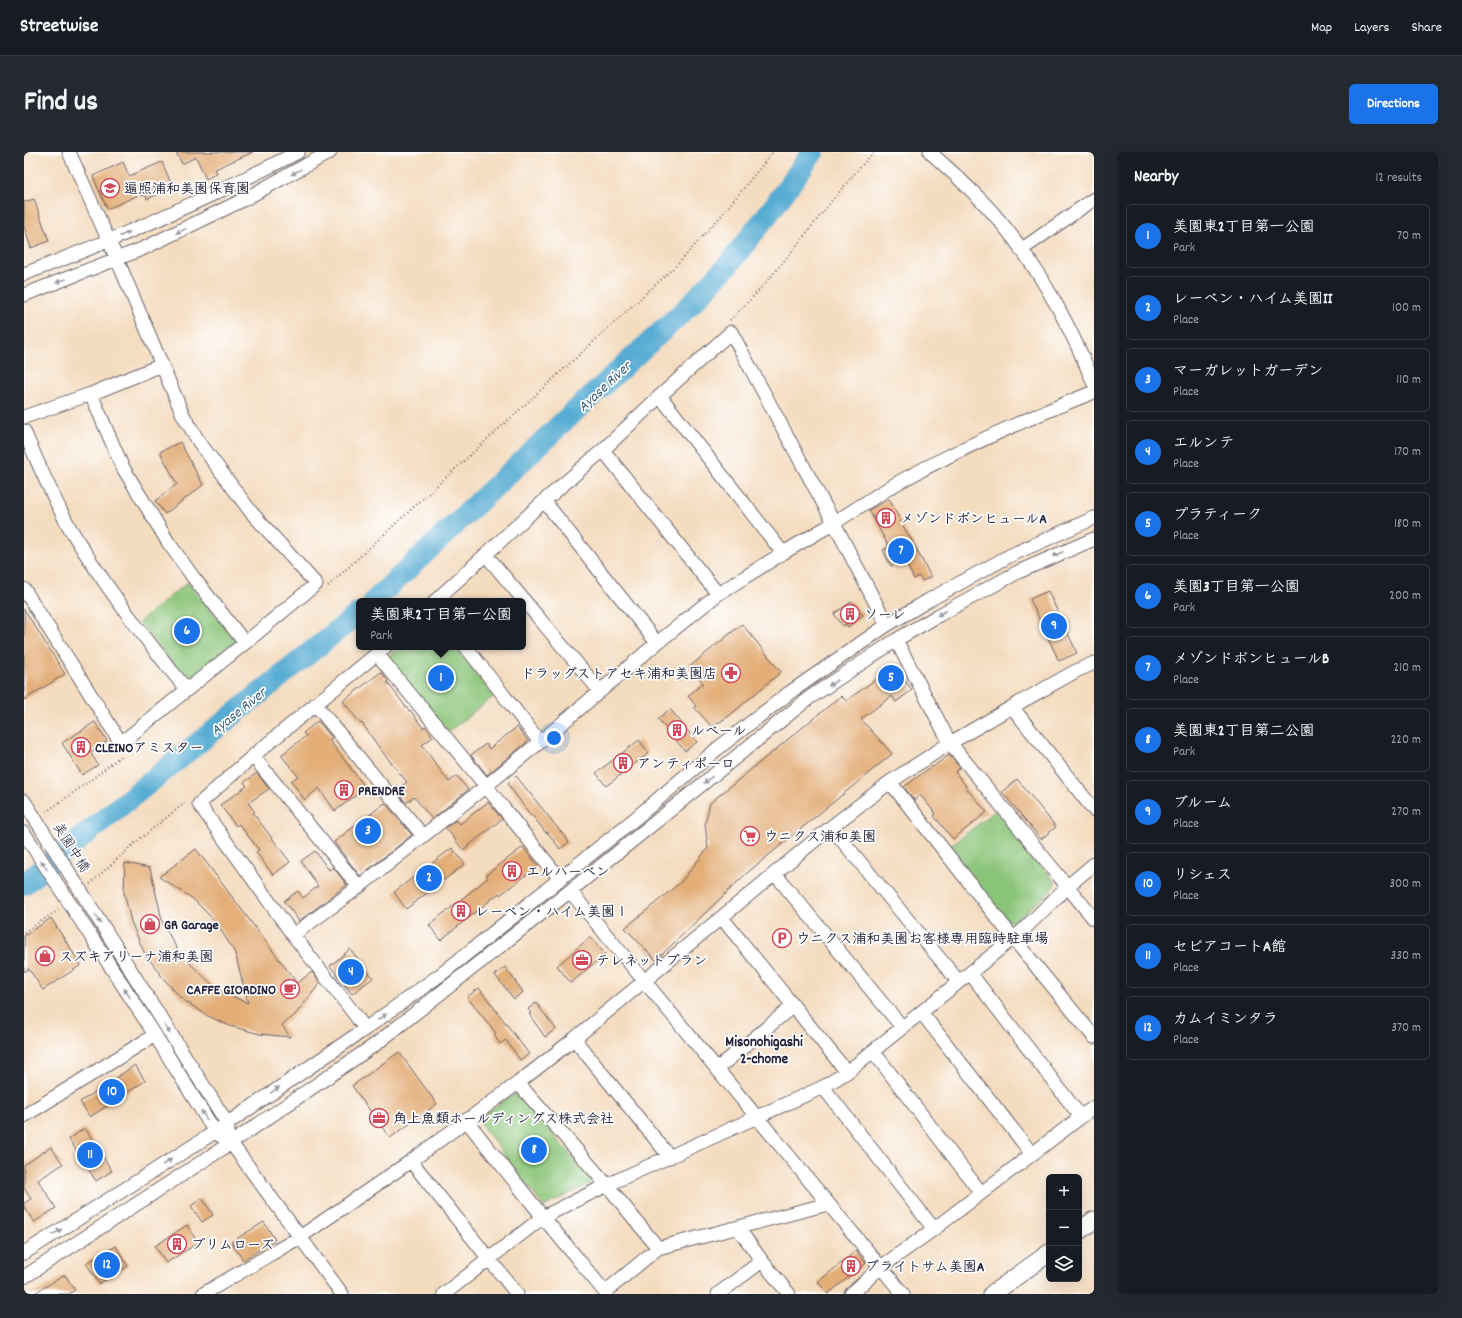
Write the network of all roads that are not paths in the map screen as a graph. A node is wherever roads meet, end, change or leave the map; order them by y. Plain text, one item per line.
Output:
1 (69, 152) edge
2 (298, 152) edge
3 (330, 152) edge
4 (930, 152) edge
5 (1094, 199) edge
6 (108, 241) junction
7 (1021, 250) junction
8 (117, 259) junction
9 (24, 274) edge
10 (24, 295) edge
11 (162, 365) junction
12 (1094, 384) edge
13 (1094, 392) edge
14 (91, 394) junction
15 (660, 396) junction
16 (24, 417) edge
17 (24, 431) edge
18 (603, 450) junction
19 (544, 501) junction
20 (1094, 518) edge
21 (834, 523) junction
22 (1094, 539) edge
23 (783, 553) junction
24 (486, 555) junction
25 (24, 589) edge
26 (718, 594) junction
27 (438, 598) edge
28 (522, 598) edge
29 (526, 602) edge
30 (887, 625) junction
31 (896, 640) junction
32 (245, 643) junction
33 (657, 643) junction
34 (381, 650) edge
35 (468, 650) edge
36 (1094, 663) edge
37 (187, 690) junction
38 (600, 690) junction
39 (315, 704) junction
40 (1012, 706) junction
41 (540, 742) junction
42 (950, 742) junction
43 (253, 756) junction
44 (890, 782) junction
45 (486, 786) junction
46 (24, 801) edge
47 (1094, 810) edge
48 (831, 827) junction
49 (24, 833) edge
50 (423, 836) junction
51 (1094, 864) edge
52 (775, 874) junction
53 (560, 878) junction
54 (1068, 886) junction
55 (359, 888) junction
56 (570, 891) junction
57 (722, 918) junction
58 (1094, 919) edge
59 (293, 935) junction
60 (1013, 938) junction
61 (970, 973) junction
62 (644, 980) junction
63 (959, 982) junction
64 (793, 1006) junction
65 (921, 1012) junction
66 (902, 1027) junction
67 (365, 1029) junction
68 (155, 1035) junction
69 (1094, 1036) edge
70 (574, 1039) junction
71 (873, 1051) junction
72 (718, 1068) junction
73 (847, 1072) junction
74 (518, 1083) junction
75 (823, 1087) junction
76 (1094, 1107) edge
77 (24, 1116) edge
78 (1081, 1117) junction
79 (757, 1118) junction
80 (466, 1120) junction
81 (226, 1123) junction
82 (215, 1132) junction
83 (231, 1143) junction
84 (1032, 1154) junction
85 (670, 1157) junction
86 (411, 1161) junction
87 (607, 1185) junction
88 (981, 1193) junction
89 (828, 1204) junction
90 (543, 1218) junction
91 (1094, 1220) edge
92 (738, 1228) junction
93 (934, 1229) junction
94 (1082, 1229) edge
95 (300, 1237) junction
96 (658, 1248) junction
97 (24, 1253) edge
98 (1046, 1255) edge
99 (490, 1259) junction
100 (762, 1261) junction
101 (881, 1267) junction
102 (24, 1277) edge
103 (223, 1289) edge
104 (606, 1293) edge
105 (203, 1294) edge
106 (342, 1294) edge
107 (444, 1294) edge
108 (517, 1294) edge
109 (718, 1294) edge
110 (789, 1294) edge
111 (850, 1294) edge
112 (903, 1294) edge
113 (992, 1294) edge

1 - 6 street
6 -> 2 street
3 -> 8 street
4 - 7 street
5 - 7 street
6 - 8 street
6 - 9 street
7 - 12 street
8 -> 10 street
8 - 11 street
11 - 14 street
11 - 32 street
13 - 21 street
14 - 16 street
14 - 32 street
15 - 18 street
15 - 21 street
15 - 23 street
17 - 37 street
18 - 19 street
18 - 26 street
19 - 24 street
19 - 33 street
20 - 30 street
21 - 23 street
21 - 30 street
22 -> 31 street
23 - 26 street
24 - 27 street
24 - 28 street
25 - 37 street
26 - 33 street
29 - 38 street
30 - 53 street
31 - 42 street
31 -> 56 street
32 - 37 street
33 - 38 street
34 - 39 street
34 - 45 street
35 - 41 street
36 - 40 street
38 - 41 street
39 - 43 street
39 - 50 street
40 - 42 street
40 - 47 street
41 - 45 street
42 - 44 street
42 - 54 street
43 - 55 street
43 - 59 street
44 - 48 street
44 - 60 street
45 - 50 street
45 - 53 street
46 -> 81 street, 美園中橋
48 - 52 street
48 - 63 street
68 -> 49 street
50 - 55 street
51 - 54 street
52 - 57 street
52 - 66 street
67 -> 53 street
54 - 58 street
54 - 60 street
55 - 59 street
56 - 62 street
56 - 83 street
57 - 62 street
57 - 64 street
59 - 67 street
60 - 61 street
60 - 69 street
61 - 63 street
61 - 78 street
62 - 70 street
62 - 72 street
63 - 65 street
64 - 72 street
64 - 73 street
65 - 66 street
65 - 84 street
66 - 71 street
81 -> 67 street
68 - 77 street
82 -> 68 street
70 - 74 street
70 - 85 street
71 - 73 street
71 - 88 street
72 - 79 street
73 - 75 street
74 - 80 street
74 - 87 street
75 - 79 street
75 - 93 street
76 - 78 street
78 - 84 street
79 - 85 street
79 - 89 street
80 - 86 street
80 - 90 street
81 - 82 street
81 - 83 street, 美園中橋
82 - 83 street
97 -> 82 street
83 - 95 street
83 - 102 street
84 - 88 street
85 - 87 street
86 - 95 street
86 - 99 street
87 - 90 street
87 - 96 street
88 - 93 street
89 - 92 street
89 - 101 street
90 - 99 street
90 - 104 street
91 - 94 main road
92 - 96 street
92 - 100 street
93 - 101 street
95 - 103 street
95 - 106 street
96 - 104 street
98 - 113 main road
99 - 107 street
99 - 108 street
100 - 109 street
100 - 110 street
101 - 111 street
101 - 112 street
103 - 105 street

